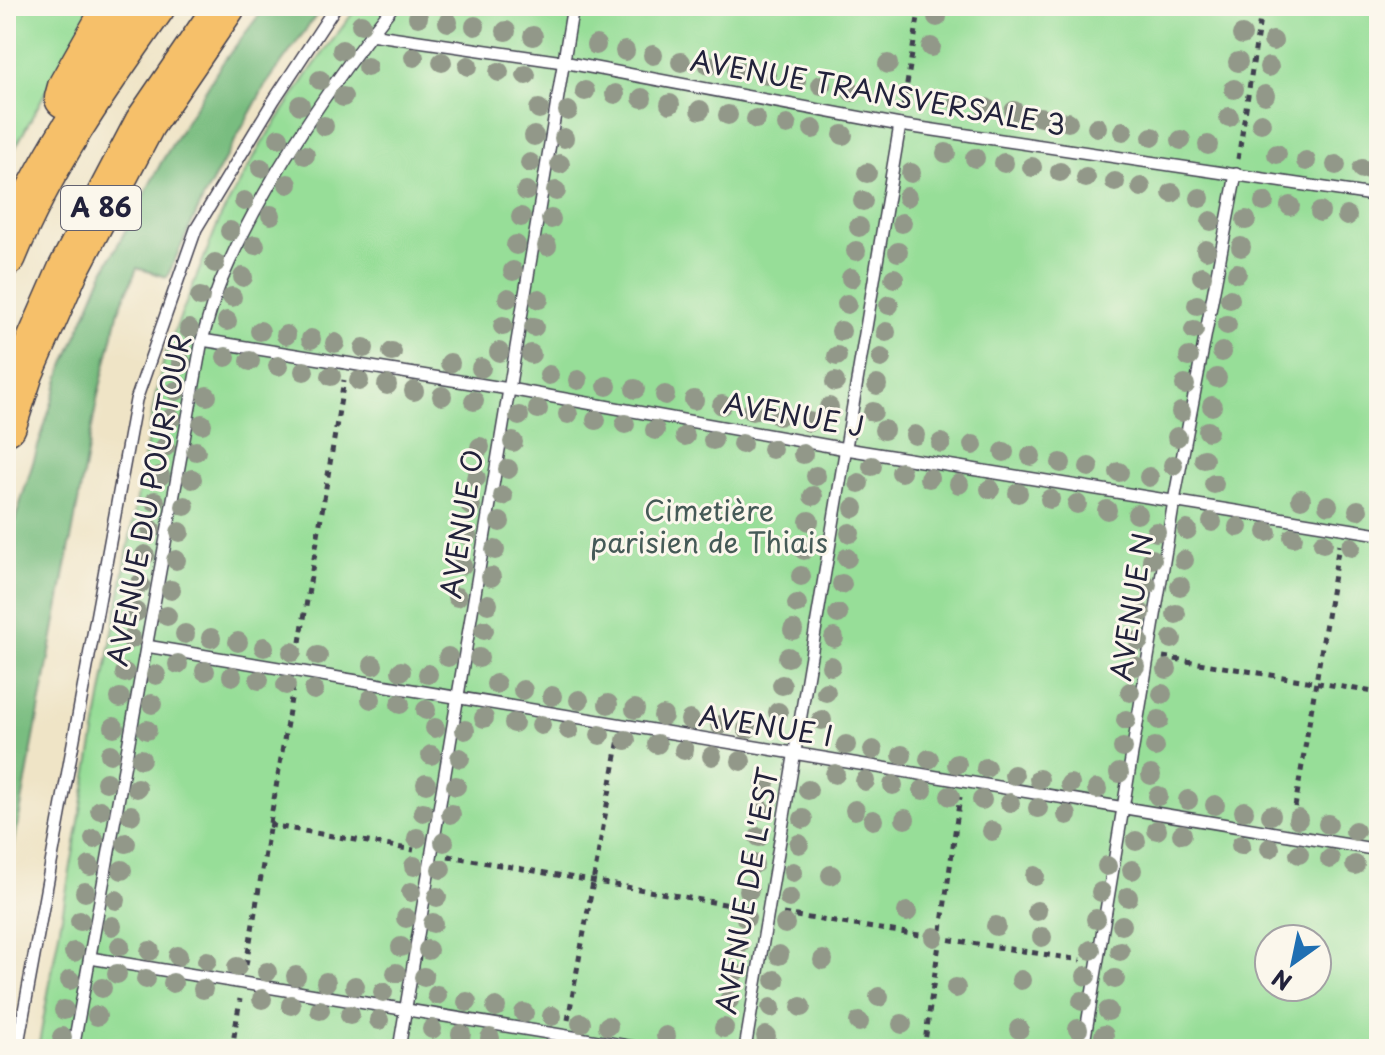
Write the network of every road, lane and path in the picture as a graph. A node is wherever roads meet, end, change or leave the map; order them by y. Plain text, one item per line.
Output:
1 (114, 6) edge
2 (155, 6) edge
3 (225, 6) edge
4 (336, 6) edge
5 (393, 6) edge
6 (573, 6) edge
7 (920, 6) edge
8 (1262, 6) edge
9 (370, 34) junction
10 (563, 62) junction
11 (900, 125) junction
12 (1236, 174) junction
13 (44, 177) junction
14 (1379, 196) edge
15 (6, 256) edge
16 (202, 340) junction
17 (347, 363) junction
18 (509, 389) junction
19 (6, 425) edge
20 (846, 449) junction
21 (1174, 501) junction
22 (1342, 528) junction
23 (1379, 534) edge
24 (146, 646) junction
25 (1149, 655) junction
26 (295, 672) junction
27 (1316, 683) junction
28 (1379, 693) edge
29 (457, 699) junction
30 (622, 726) junction
31 (794, 755) junction
32 (962, 782) junction
33 (1123, 809) junction
34 (269, 825) junction
35 (1290, 836) junction
36 (1379, 850) edge
37 (432, 853) junction
38 (594, 881) junction
39 (768, 911) junction
40 (940, 938) junction
41 (90, 958) junction
42 (1098, 963) junction
43 (243, 982) junction
44 (406, 1008) junction
45 (566, 1036) junction
46 (17, 1049) edge
47 (73, 1049) edge
48 (232, 1049) edge
49 (399, 1049) edge
50 (646, 1049) edge
51 (745, 1049) edge
52 (924, 1049) edge
53 (1083, 1049) edge

1 - 13 highway
2 - 13 highway, A 86
3 - 19 highway, A 86
4 - 46 lane
5 - 9 lane, AVENUE DU POURTOUR
6 - 10 lane, AVENUE O
7 - 11 path
8 - 12 path
9 - 10 lane, AVENUE TRANSVERSALE 3
9 - 16 lane, AVENUE DU POURTOUR
10 - 11 lane, AVENUE TRANSVERSALE 3
10 - 18 lane, AVENUE O
11 - 12 lane, AVENUE TRANSVERSALE 3
11 - 20 lane, AVENUE DE L'EST
12 - 14 lane, AVENUE TRANSVERSALE 3
12 - 21 lane, AVENUE N
13 - 15 highway, A 86
16 - 17 lane, AVENUE J
16 - 24 lane, AVENUE DU POURTOUR
17 - 18 lane, AVENUE J
17 - 26 path
18 - 20 lane, AVENUE J
18 - 29 lane, AVENUE O
20 - 21 lane, AVENUE J
20 - 31 lane, AVENUE DE L'EST
21 - 22 lane, AVENUE J
21 - 25 lane, AVENUE N
22 - 23 lane, AVENUE J
22 - 27 path
24 - 26 lane, AVENUE I
24 - 41 lane, AVENUE DU POURTOUR
25 - 27 path
25 - 33 lane, AVENUE N
26 - 29 lane, AVENUE I
26 - 34 path
27 - 28 path
27 - 35 path
29 - 30 lane, AVENUE I
29 - 37 lane, AVENUE O
30 - 31 lane, AVENUE I
30 - 38 path
31 - 32 lane, AVENUE I
31 - 39 lane, AVENUE DE L'EST
32 - 33 lane, AVENUE I
32 - 40 path
33 - 35 lane, AVENUE I
33 - 42 lane, AVENUE N
34 - 37 path
34 - 43 path
35 - 36 lane, AVENUE I
37 - 38 path
37 - 44 lane, AVENUE O
38 - 39 path
38 - 45 path
39 - 40 path
39 - 51 lane, AVENUE DE L'EST
40 - 42 path
40 - 52 path
41 - 43 lane
41 - 47 lane, AVENUE DU POURTOUR
42 - 53 lane, AVENUE N
43 - 44 lane
43 - 48 path
44 - 45 lane
44 - 49 lane, AVENUE O
45 - 50 lane

